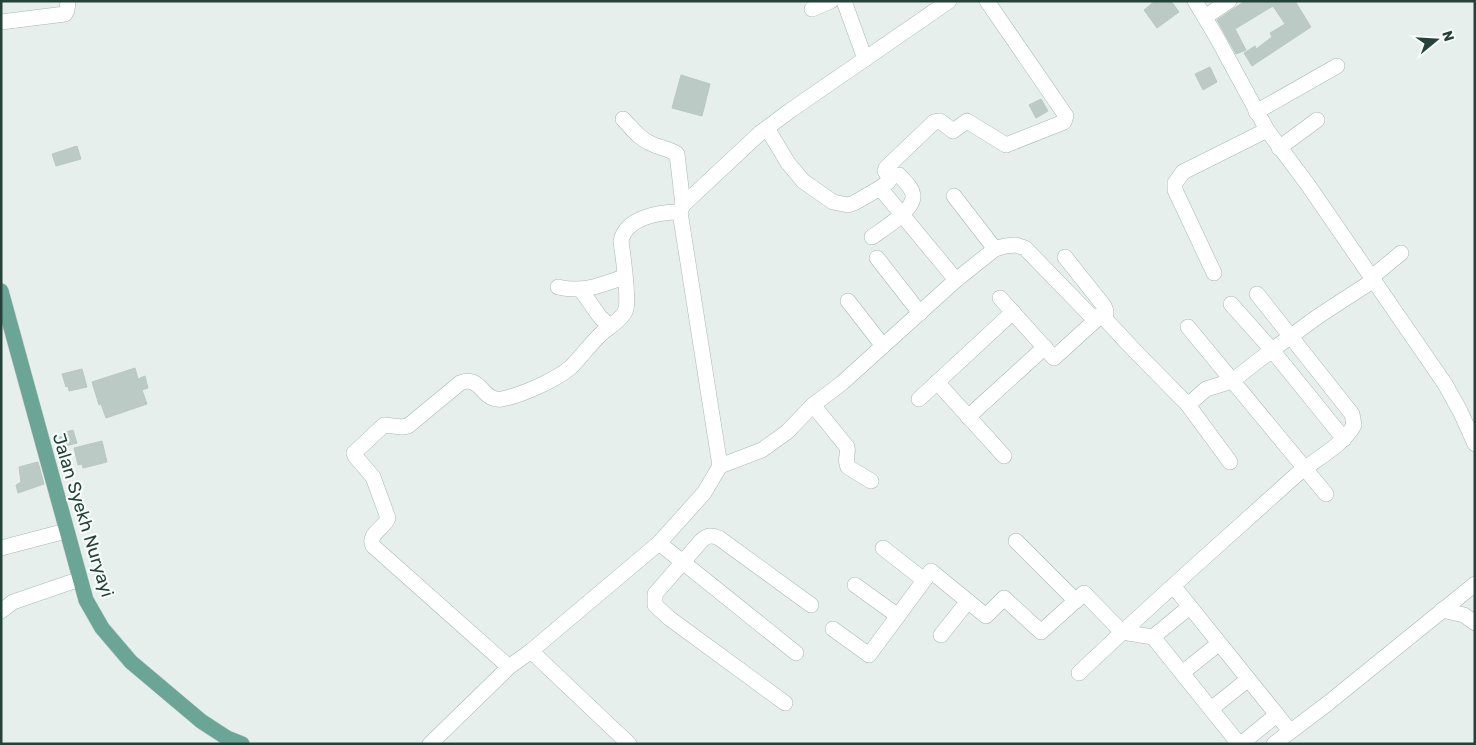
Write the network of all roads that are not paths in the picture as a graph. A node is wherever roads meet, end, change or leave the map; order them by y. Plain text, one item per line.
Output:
1 (68, 1) edge
2 (831, 1) edge
3 (844, 1) edge
4 (949, 1) edge
5 (987, 1) edge
6 (1195, 1) edge
7 (1229, 1) edge
8 (812, 9) dead end
9 (1205, 16) junction
10 (1, 22) edge
11 (865, 59) junction
12 (1337, 66) dead end
13 (1256, 112) junction
14 (623, 119) dead end
15 (1317, 120) dead end
16 (767, 128) junction
17 (1267, 130) junction
18 (1279, 148) junction
19 (899, 175) dead end
20 (880, 188) junction
21 (954, 196) dead end
22 (682, 208) junction
23 (902, 214) junction
24 (872, 236) dead end
25 (995, 249) junction
26 (1401, 253) dead end
27 (1065, 257) dead end
28 (877, 258) dead end
29 (1214, 273) dead end
30 (624, 277) junction
31 (1373, 279) junction
32 (956, 280) junction
33 (558, 287) dead end
34 (581, 290) junction
35 (1, 291) edge
36 (1257, 294) dead end
37 (1000, 298) dead end
38 (848, 301) dead end
39 (1231, 304) dead end
40 (1013, 312) junction
41 (920, 313) junction
42 (1101, 319) junction
43 (610, 326) junction
44 (1188, 327) dead end
45 (1290, 337) junction
46 (883, 346) junction
47 (1045, 347) junction
48 (1272, 350) junction
49 (1232, 381) junction
50 (937, 382) junction
51 (919, 399) dead end
52 (1188, 405) junction
53 (813, 406) junction
54 (968, 417) junction
55 (1344, 438) junction
56 (1475, 444) edge
57 (1004, 456) dead end
58 (1230, 462) dead end
59 (720, 466) junction
60 (1304, 468) junction
61 (871, 481) dead end
62 (1326, 494) dead end
63 (66, 531) junction
64 (1016, 541) dead end
65 (659, 543) junction
66 (1, 548) edge
67 (884, 548) dead end
68 (682, 562) junction
69 (80, 579) junction
70 (924, 580) junction
71 (1475, 584) edge
72 (855, 585) dead end
73 (1179, 593) dead end
74 (968, 601) junction
75 (1076, 601) junction
76 (811, 605) dead end
77 (1187, 609) dead end
78 (1442, 610) junction
79 (1, 611) edge
80 (898, 616) junction
81 (1475, 623) edge
82 (834, 628) dead end
83 (1122, 632) junction
84 (941, 635) dead end
85 (1153, 638) junction
86 (1217, 645) dead end
87 (531, 651) junction
88 (796, 653) dead end
89 (509, 666) junction
90 (1080, 673) dead end
91 (1182, 673) junction
92 (1246, 681) dead end
93 (785, 703) dead end
94 (1211, 709) junction
95 (1274, 717) dead end
96 (1290, 732) junction
97 (242, 744) edge
98 (430, 744) edge
99 (629, 744) edge
100 (1240, 744) edge
101 (1274, 744) edge

1 - 10 street
2 - 8 street
3 - 11 street
4 - 11 street
5 - 20 street
6 - 9 street
7 - 9 street
9 - 13 street
11 - 16 street
12 - 13 street
13 - 17 street
14 - 22 street
15 - 18 street
16 - 20 street
16 - 22 street
17 - 18 street
17 - 29 street
18 - 31 street
19 - 23 street
20 - 23 street
21 - 25 street
22 - 30 street
22 - 59 street
23 - 24 street
23 - 32 street
25 - 32 street
25 - 42 street
26 - 31 street
27 - 42 street
28 - 41 street
30 - 34 street
30 - 43 street
31 - 45 street
31 - 56 street
32 - 41 street
33 - 34 street
34 - 43 street
35 - 63 main road, Jalan Syekh Nuryayi
36 - 45 street
37 - 40 street
38 - 46 street
39 - 48 street
40 - 47 street
40 - 50 street
41 - 46 street
42 - 47 street
42 - 52 street
43 - 89 street
44 - 49 street
45 - 48 street
45 - 55 street
46 - 53 street
47 - 54 street
48 - 49 street
48 - 55 street
49 - 52 street
49 - 60 street
50 - 51 street
50 - 54 street
52 - 58 street
53 - 59 street
53 - 61 street
54 - 57 street
55 - 60 street
59 - 65 street
60 - 62 street
60 - 83 street
63 - 66 street
63 - 69 main road, Jalan Syekh Nuryayi
64 - 75 street
65 - 68 street
65 - 87 street
67 - 70 street
68 - 76 street
68 - 88 street
68 - 93 street
69 - 79 street
69 - 97 main road, Jalan Syekh Nuryayi
70 - 74 street
70 - 80 street
71 - 78 street
72 - 80 street
73 - 96 street
74 - 75 street
74 - 84 street
75 - 83 street
77 - 85 street
78 - 81 street
78 - 96 street
80 - 82 street
83 - 85 street
83 - 90 street
85 - 91 street
86 - 91 street
87 - 89 street
87 - 99 street
89 - 98 street
91 - 94 street
92 - 94 street
94 - 100 street
95 - 100 street
96 - 101 street

